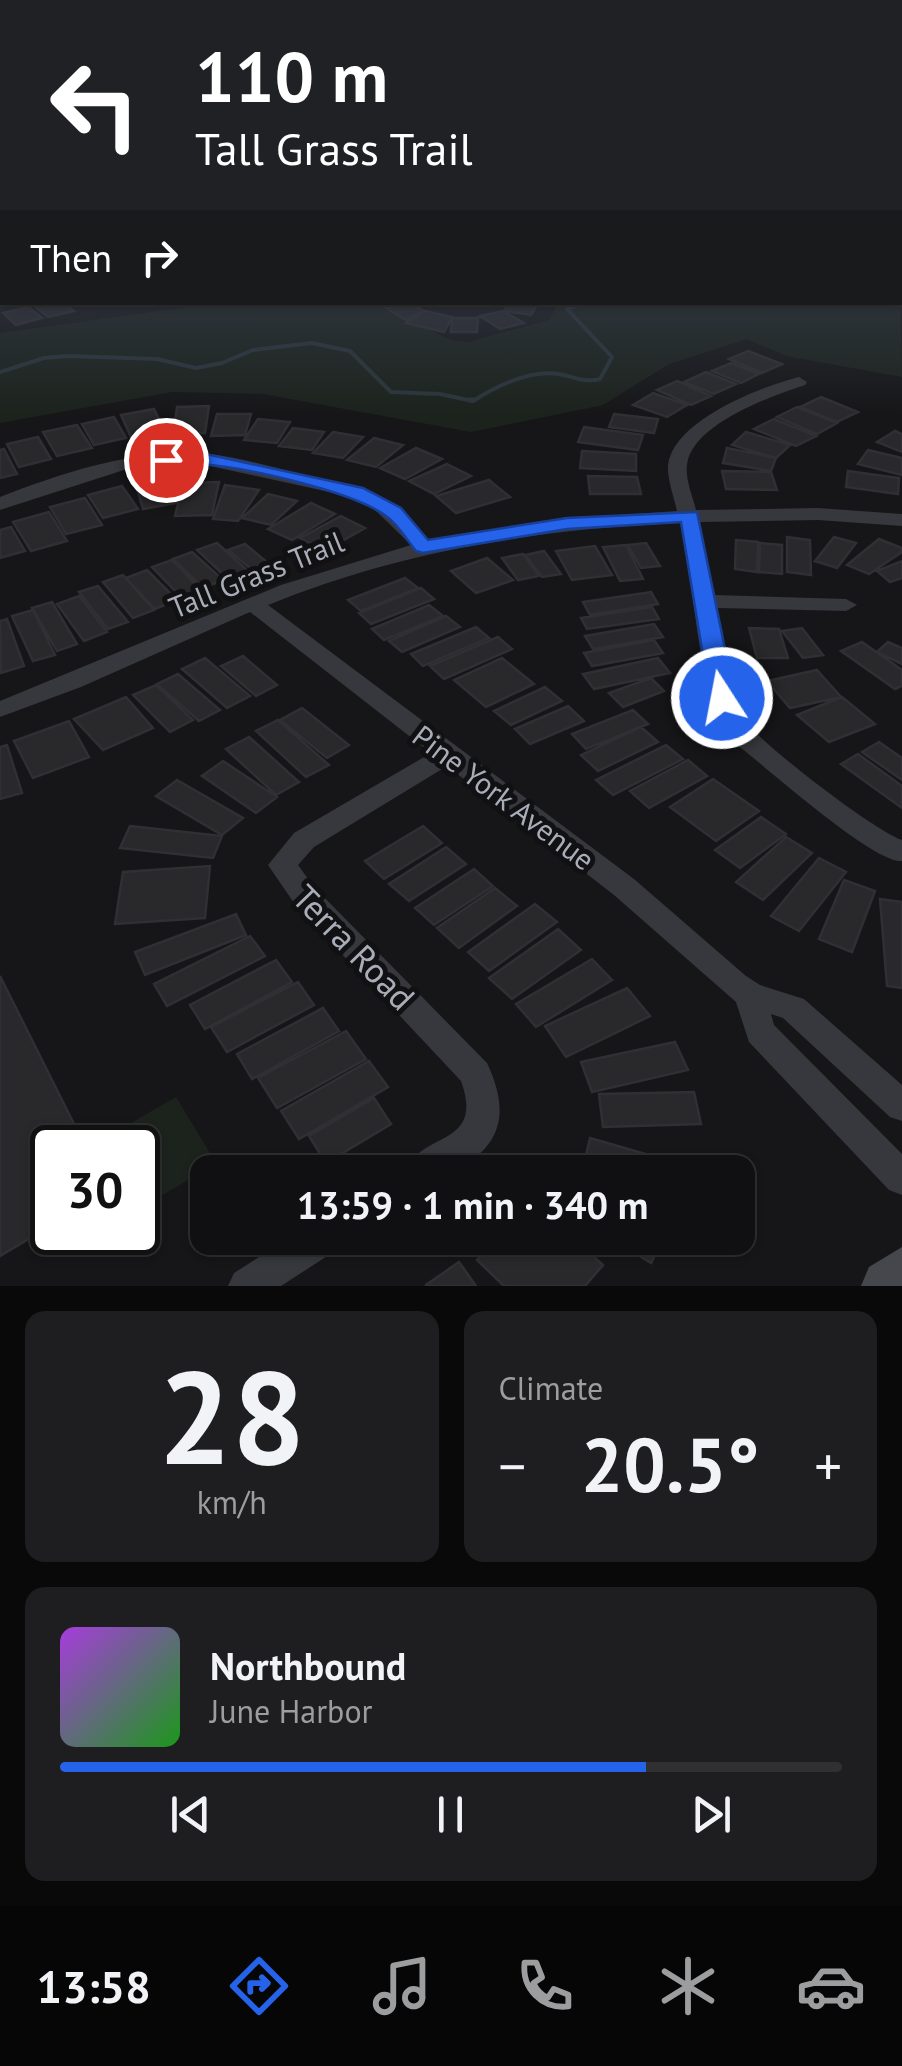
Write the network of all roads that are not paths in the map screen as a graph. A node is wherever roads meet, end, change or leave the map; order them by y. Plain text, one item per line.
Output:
1 (800, 382) dead end
2 (0, 504) edge
3 (690, 516) junction
4 (902, 520) edge
5 (423, 546) junction
6 (706, 601) junction
7 (254, 604) junction
8 (846, 605) dead end
9 (0, 709) edge
10 (446, 755) junction
11 (902, 850) edge
12 (750, 995) junction
13 (902, 1106) edge
14 (449, 1155) edge
15 (902, 1178) edge
16 (296, 1255) edge
17 (902, 1274) edge
18 (248, 1286) edge
19 (888, 1286) edge

1 - 3 street
2 - 5 street
3 - 4 street, Tall Grass Trail
3 - 5 street, Tall Grass Trail
3 - 6 street
5 - 7 street, Tall Grass Trail
6 - 8 street
6 - 11 street
7 - 9 street, Tall Grass Trail
7 - 10 street, Pine York Avenue
10 - 12 street, Pine York Avenue
10 - 14 street, Terra Road
12 - 13 street, Pine York Avenue
12 - 15 street, Pine York Avenue
16 - 18 street
17 - 19 main road

